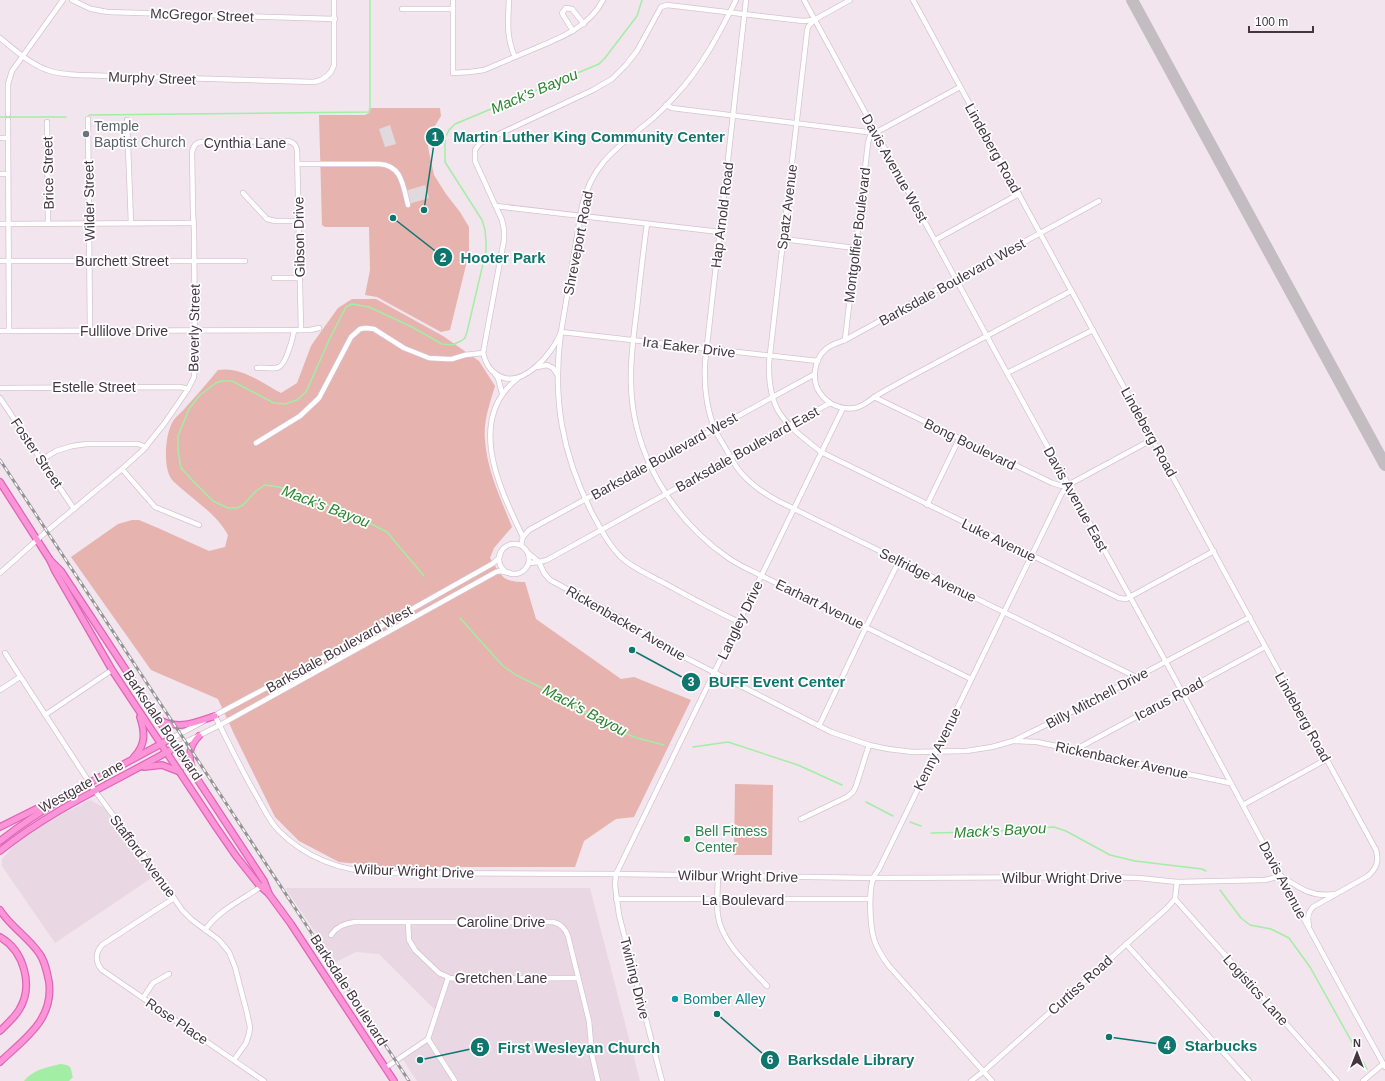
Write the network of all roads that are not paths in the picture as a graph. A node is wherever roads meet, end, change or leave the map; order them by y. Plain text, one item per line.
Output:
1 (63, 0) edge
2 (72, 0) edge
3 (334, 0) edge
4 (453, 0) edge
5 (509, 0) edge
6 (603, 0) edge
7 (736, 0) edge
8 (746, 0) edge
9 (804, 0) edge
10 (850, 0) edge
11 (913, 0) edge
12 (402, 9) dead end
13 (453, 9) junction
14 (730, 12) junction
15 (745, 14) junction
16 (335, 19) junction
17 (814, 20) junction
18 (584, 24) junction
19 (573, 31) junction
20 (0, 38) edge
21 (23, 56) junction
22 (515, 57) junction
23 (960, 87) junction
24 (666, 105) junction
25 (8, 114) dead end
26 (734, 116) junction
27 (88, 119) dead end
28 (8, 120) dead end
29 (127, 120) dead end
30 (47, 122) dead end
31 (796, 123) junction
32 (875, 133) junction
33 (0, 138) edge
34 (8, 138) junction
35 (295, 144) joint
36 (195, 145) joint
37 (298, 164) junction
38 (0, 174) edge
39 (8, 174) junction
40 (243, 193) dead end
41 (1019, 194) junction
42 (1099, 201) dead end
43 (408, 205) dead end
44 (496, 206) junction
45 (580, 216) junction
46 (299, 221) junction
47 (131, 223) junction
48 (193, 223) junction
49 (0, 224) edge
50 (8, 224) junction
51 (48, 224) junction
52 (89, 224) junction
53 (647, 224) junction
54 (720, 232) junction
55 (1040, 233) junction
56 (783, 239) junction
57 (935, 240) junction
58 (855, 248) junction
59 (0, 261) edge
60 (8, 261) junction
61 (90, 261) junction
62 (195, 261) junction
63 (245, 261) dead end
64 (274, 278) dead end
65 (300, 278) junction
66 (956, 280) junction
67 (1072, 291) junction
68 (319, 328) dead end
69 (195, 330) junction
70 (294, 330) junction
71 (301, 330) junction
72 (1093, 330) junction
73 (0, 331) edge
74 (9, 331) junction
75 (90, 331) junction
76 (561, 332) junction
77 (988, 336) junction
78 (633, 340) junction
79 (845, 340) junction
80 (706, 349) junction
81 (483, 353) junction
82 (769, 356) junction
83 (818, 361) junction
84 (257, 368) dead end
85 (534, 368) junction
86 (494, 372) junction
87 (815, 373) junction
88 (1007, 373) junction
89 (557, 375) junction
90 (519, 377) junction
91 (0, 388) edge
92 (188, 389) junction
93 (502, 393) junction
94 (772, 397) junction
95 (0, 398) edge
96 (874, 398) junction
97 (830, 403) junction
98 (843, 408) junction
99 (789, 425) junction
100 (714, 429) junction
101 (959, 438) junction
102 (1153, 439) junction
103 (256, 443) dead end
104 (146, 447) junction
105 (821, 452) junction
106 (731, 458) junction
107 (41, 460) junction
108 (650, 464) junction
109 (122, 469) junction
110 (0, 482) edge
111 (1068, 485) junction
112 (666, 494) junction
113 (585, 499) junction
114 (927, 505) junction
115 (74, 509) junction
116 (794, 510) junction
117 (199, 525) dead end
118 (601, 529) junction
119 (523, 538) junction
120 (37, 540) junction
121 (521, 545) junction
122 (1214, 551) junction
123 (501, 552) junction
124 (528, 553) junction
125 (1032, 556) junction
126 (50, 560) junction
127 (899, 561) junction
128 (539, 562) junction
129 (529, 563) junction
130 (0, 573) edge
131 (510, 573) junction
132 (762, 576) junction
133 (1129, 597) junction
134 (1004, 612) junction
135 (1250, 617) junction
136 (738, 622) junction
137 (866, 627) junction
138 (1265, 647) junction
139 (5, 653) dead end
140 (1165, 662) junction
141 (122, 664) junction
142 (112, 670) junction
143 (714, 672) junction
144 (20, 677) junction
145 (1136, 677) junction
146 (971, 679) junction
147 (0, 690) edge
148 (1181, 692) junction
149 (138, 709) junction
150 (45, 715) junction
151 (215, 716) junction
152 (156, 717) junction
153 (220, 725) junction
154 (819, 726) junction
155 (199, 736) junction
156 (170, 739) junction
157 (1013, 741) junction
158 (161, 744) junction
159 (869, 745) junction
160 (176, 747) junction
161 (1073, 750) junction
162 (167, 752) junction
163 (935, 752) junction
164 (1326, 759) junction
165 (131, 760) junction
166 (139, 768) junction
167 (192, 772) junction
168 (180, 773) junction
169 (89, 783) junction
170 (1230, 783) junction
171 (95, 791) junction
172 (65, 796) junction
173 (1243, 805) junction
174 (801, 819) dead end
175 (225, 821) junction
176 (0, 827) edge
177 (216, 827) junction
178 (0, 841) edge
179 (13, 841) junction
180 (0, 851) edge
181 (0, 856) edge
182 (616, 874) junction
183 (718, 875) junction
184 (1281, 876) junction
185 (873, 878) junction
186 (1177, 882) junction
187 (263, 885) junction
188 (1335, 894) junction
189 (174, 898) junction
190 (616, 899) junction
191 (1175, 899) junction
192 (718, 900) junction
193 (870, 900) junction
194 (0, 910) edge
195 (408, 922) junction
196 (205, 930) junction
197 (1311, 930) junction
198 (331, 935) dead end
199 (0, 937) edge
200 (1126, 944) junction
201 (169, 974) dead end
202 (448, 978) junction
203 (578, 978) junction
204 (767, 986) dead end
205 (143, 998) junction
206 (0, 1030) edge
207 (428, 1039) junction
208 (234, 1060) junction
209 (0, 1062) edge
210 (1384, 1065) edge
211 (385, 1068) junction
212 (984, 1071) junction
213 (264, 1081) edge
214 (394, 1081) edge
215 (456, 1081) edge
216 (598, 1081) edge
217 (662, 1081) edge
218 (971, 1081) edge
219 (992, 1081) edge
220 (1249, 1081) edge
221 (1337, 1081) edge
222 (1363, 1081) edge

1 - 21 street
2 - 16 street, McGregor Street
3 - 16 street
4 - 13 street
5 - 22 street
6 - 18 street
7 - 14 street, Shreveport Road
8 - 15 street, Hap Arnold Road
9 - 17 street, Davis Avenue West
10 - 17 street
11 - 23 street, Lindeberg Road
12 - 13 street
13 - 22 street
14 - 15 street
14 - 24 street, Shreveport Road
14 - 44 street
15 - 17 street
15 - 26 street, Hap Arnold Road
16 - 21 street, Murphy Street
17 - 31 street, Spatz Avenue
17 - 32 street, Davis Avenue West
18 - 19 street
18 - 19 street
19 - 22 street
20 - 21 street, Murphy Street
21 - 25 street
23 - 32 street
23 - 41 street, Lindeberg Road
24 - 26 street
24 - 45 street, Shreveport Road
26 - 31 street
26 - 54 street, Hap Arnold Road
27 - 52 street, Wilder Street
28 - 34 street
29 - 47 street
30 - 51 street, Brice Street
31 - 32 street
31 - 56 street, Spatz Avenue
32 - 57 street, Davis Avenue West
32 - 58 street, Montgolfier Boulevard
33 - 34 street
34 - 39 street
35 - 36 street, Cynthia Lane
35 - 37 street, Gibson Drive
36 - 48 street, Beverly Street
37 - 43 street
37 - 46 street, Gibson Drive
38 - 39 street
39 - 50 street
40 - 46 street
41 - 55 street, Lindeberg Road
41 - 57 street
42 - 55 street, Barksdale Boulevard West
44 - 45 street
44 - 81 street
45 - 53 street
45 - 76 street, Shreveport Road
46 - 65 street, Gibson Drive
47 - 48 street
47 - 52 street
48 - 62 street, Beverly Street
49 - 50 street
50 - 51 street
50 - 60 street
51 - 52 street
52 - 61 street, Wilder Street
53 - 54 street
53 - 78 street, Earhart Avenue
54 - 80 street, Hap Arnold Road
55 - 66 street, Barksdale Boulevard West
55 - 67 street, Lindeberg Road
56 - 58 street
56 - 82 street, Spatz Avenue
57 - 66 street, Davis Avenue West
58 - 79 street, Montgolfier Boulevard
59 - 60 street, Burchett Street
60 - 61 street, Burchett Street
60 - 74 street
61 - 62 street, Burchett Street
61 - 75 street, Wilder Street
62 - 63 street, Burchett Street
62 - 69 street, Beverly Street
64 - 65 street
65 - 71 street, Gibson Drive
66 - 77 street, Davis Avenue West
66 - 79 street, Barksdale Boulevard West
67 - 72 street, Lindeberg Road
67 - 77 street, Barksdale Boulevard East
68 - 71 street, Fullilove Drive
69 - 70 street, Fullilove Drive
69 - 75 street, Fullilove Drive
69 - 92 street, Beverly Street
70 - 71 street, Fullilove Drive
70 - 84 street
72 - 88 street
72 - 102 street, Lindeberg Road
73 - 74 street, Fullilove Drive
74 - 75 street, Fullilove Drive
76 - 78 street, Ira Eaker Drive
76 - 85 street, Shreveport Road
76 - 89 street
77 - 88 street, Davis Avenue East
77 - 96 street, Barksdale Boulevard East
78 - 80 street, Ira Eaker Drive
78 - 108 street, Earhart Avenue
79 - 83 street, Barksdale Boulevard West
80 - 82 street, Ira Eaker Drive
80 - 100 street, Hap Arnold Road
81 - 86 street
81 - 103 street
82 - 83 street, Ira Eaker Drive
82 - 94 street, Spatz Avenue
83 - 87 street, Barksdale Boulevard West
85 - 89 street
85 - 90 street, Shreveport Road
86 - 90 street, Shreveport Road
86 - 93 street
87 - 94 street, Barksdale Boulevard West
87 - 97 street
88 - 111 street, Davis Avenue East
89 - 113 street
90 - 93 street, Shreveport Road
91 - 92 street, Estelle Street
92 - 104 street, Beverly Street
93 - 119 street, Shreveport Road
94 - 99 street, Spatz Avenue
94 - 100 street, Barksdale Boulevard West
95 - 107 street, Foster Street
96 - 98 street, Barksdale Boulevard East
96 - 101 street, Bong Boulevard
97 - 98 street, Barksdale Boulevard East
97 - 99 street, Barksdale Boulevard East
98 - 105 street, Langley Drive
99 - 105 street, Luke Avenue
99 - 106 street, Barksdale Boulevard East
100 - 106 street, Hap Arnold Road
100 - 108 street, Barksdale Boulevard West
101 - 111 street, Bong Boulevard
101 - 114 street
102 - 111 street
102 - 122 street, Lindeberg Road
104 - 107 street
104 - 109 street, Beverly Street
105 - 114 street, Luke Avenue
105 - 116 street, Langley Drive
106 - 112 street, Barksdale Boulevard East
106 - 116 street, Selfridge Avenue
107 - 115 street, Foster Street
108 - 112 street, Earhart Avenue
108 - 113 street, Barksdale Boulevard West
109 - 115 street, Beverly Street
109 - 117 street
110 - 120 main road, Barksdale Boulevard
111 - 125 street, Kenny Avenue
111 - 133 street, Davis Avenue East
112 - 118 street, Barksdale Boulevard East
112 - 132 street, Earhart Avenue
113 - 118 street
113 - 119 street, Barksdale Boulevard West
114 - 125 street, Luke Avenue
115 - 120 street, Beverly Street
116 - 127 street, Selfridge Avenue
116 - 132 street, Langley Drive
118 - 128 street, Barksdale Boulevard East
118 - 136 street
119 - 121 street
120 - 126 main road, Barksdale Boulevard
120 - 130 street, Beverly Street
121 - 123 street
121 - 124 street
122 - 133 street
122 - 135 street, Lindeberg Road
123 - 131 street
123 - 151 street, Barksdale Boulevard West
124 - 128 street, Rickenbacker Avenue
124 - 129 street
125 - 133 street, Luke Avenue
125 - 134 street, Kenny Avenue
126 - 141 main road, Barksdale Boulevard
126 - 142 main road, Barksdale Boulevard
127 - 134 street, Selfridge Avenue
127 - 137 street
128 - 129 street, Barksdale Boulevard East
128 - 143 street, Rickenbacker Avenue
129 - 131 street
131 - 153 street
132 - 136 street, Langley Drive
132 - 137 street, Earhart Avenue
133 - 140 street, Davis Avenue East
134 - 145 street, Selfridge Avenue
134 - 146 street, Kenny Avenue
135 - 138 street, Lindeberg Road
135 - 140 street, Billy Mitchell Drive
136 - 143 street, Langley Drive
137 - 146 street, Earhart Avenue
137 - 154 street
138 - 148 street, Icarus Road
138 - 164 street, Lindeberg Road
139 - 144 street, Stafford Avenue
140 - 145 street, Billy Mitchell Drive
140 - 148 street, Davis Avenue East
141 - 142 main road
141 - 152 main road, Barksdale Boulevard
142 - 149 main road, Barksdale Boulevard
142 - 150 street
143 - 154 street, Rickenbacker Avenue
143 - 182 street, Langley Drive
144 - 147 street
144 - 150 street, Stafford Avenue
145 - 157 street, Billy Mitchell Drive
146 - 163 street, Kenny Avenue
148 - 161 street, Icarus Road
148 - 170 street, Davis Avenue
149 - 158 main road, Barksdale Boulevard
149 - 165 main road
150 - 169 street, Stafford Avenue
151 - 152 main road
151 - 153 street, Wilbur Wright Drive
151 - 156 street, Barksdale Boulevard West
152 - 156 main road, Barksdale Boulevard
153 - 155 street
153 - 182 street, Wilbur Wright Drive
154 - 159 street, Rickenbacker Avenue
155 - 160 street
155 - 167 main road
156 - 158 main road, Westgate Lane
156 - 160 main road, Barksdale Boulevard
157 - 161 street, Rickenbacker Avenue
157 - 163 street, Billy Mitchell Drive
158 - 162 main road, Barksdale Boulevard
158 - 165 main road, Westgate Lane
159 - 163 street, Rickenbacker Avenue
159 - 174 street
160 - 162 main road, Westgate Lane
160 - 167 main road, Barksdale Boulevard
161 - 170 street, Rickenbacker Avenue
162 - 166 main road, Westgate Lane
162 - 168 main road, Barksdale Boulevard
163 - 185 street, Kenny Avenue
164 - 173 street
164 - 188 street, Lindeberg Road
165 - 169 main road, Westgate Lane
166 - 168 main road
166 - 171 main road, Westgate Lane
167 - 175 main road, Barksdale Boulevard
168 - 177 main road, Barksdale Boulevard
169 - 171 street, Stafford Avenue
169 - 172 main road, Westgate Lane
170 - 173 street, Davis Avenue
171 - 179 main road, Westgate Lane
171 - 189 street, Stafford Avenue
172 - 176 main road
172 - 178 main road, Westgate Lane
173 - 184 street, Davis Avenue
175 - 177 main road
175 - 187 main road, Barksdale Boulevard
177 - 187 main road, Barksdale Boulevard
179 - 180 main road, Westgate Lane
179 - 181 main road
182 - 183 street, Wilbur Wright Drive
182 - 190 street, Twining Drive
183 - 185 street, Wilbur Wright Drive
183 - 192 street
184 - 186 street, Wilbur Wright Drive
184 - 188 street
184 - 197 street, Davis Avenue
185 - 186 street, Wilbur Wright Drive
185 - 193 street, Kenny Avenue
186 - 191 street
187 - 196 street
187 - 211 main road, Barksdale Boulevard
188 - 197 street
189 - 196 street, Stafford Avenue
189 - 205 street, Rose Place
190 - 192 street, La Boulevard
190 - 217 street, Twining Drive
191 - 200 street, Curtiss Road
191 - 221 street, Logistics Lane
192 - 193 street, La Boulevard
192 - 204 street
193 - 212 street, Kenny Avenue
194 - 209 main road
195 - 198 street, Caroline Drive
195 - 202 street, Gretchen Lane
195 - 203 street, Caroline Drive
196 - 208 street, Stafford Avenue
197 - 210 street, Davis Avenue
199 - 206 main road
200 - 212 street, Curtiss Road
200 - 220 street
201 - 205 street
202 - 203 street, Gretchen Lane
202 - 207 street
203 - 216 street, Caroline Drive
205 - 208 street, Rose Place
207 - 211 street
207 - 215 street
208 - 213 street, Rose Place
210 - 222 street
211 - 214 main road, Barksdale Boulevard
212 - 218 street, Curtiss Road
212 - 219 street, Kenny Avenue

